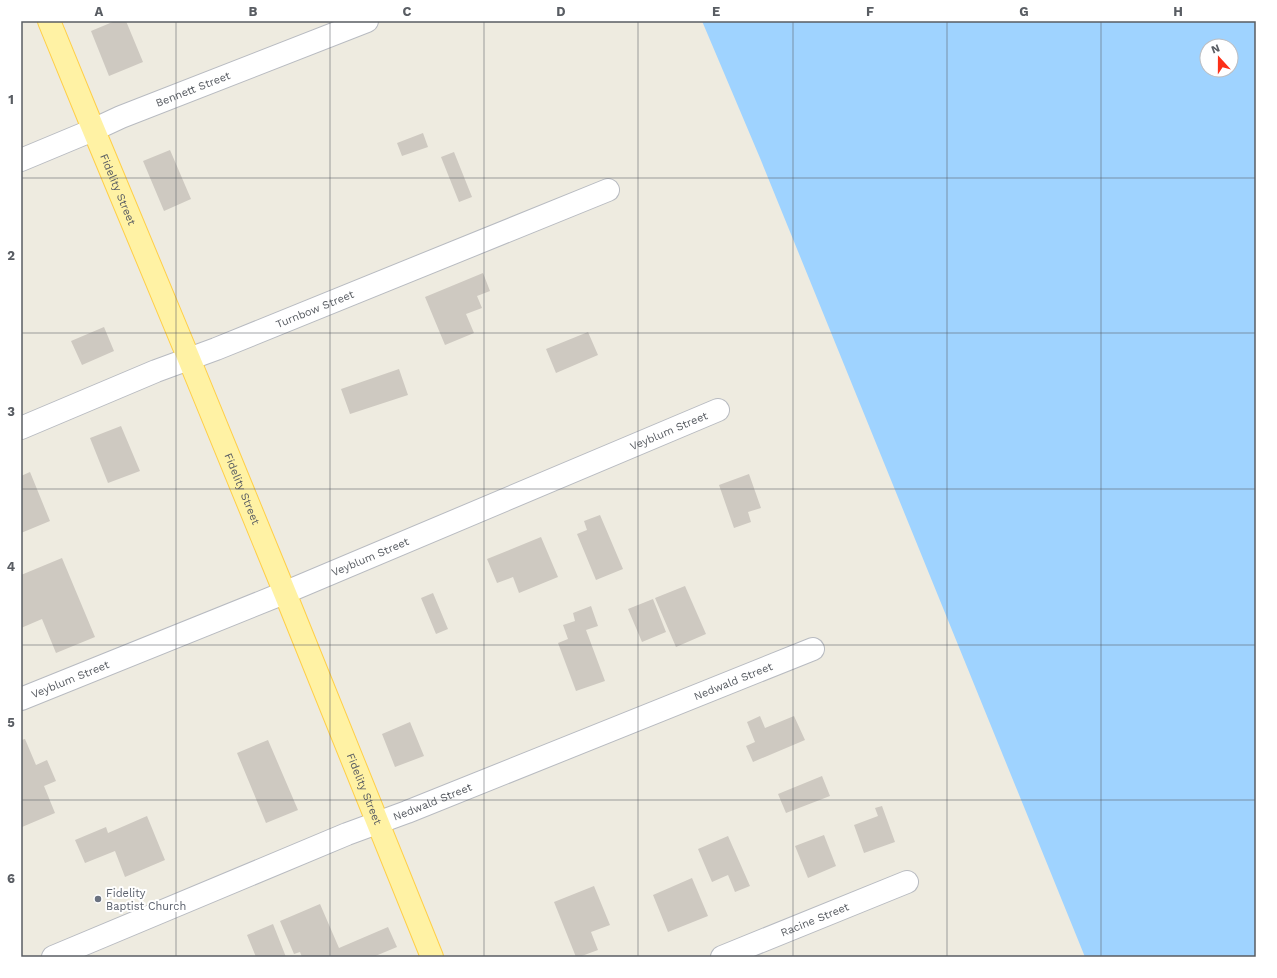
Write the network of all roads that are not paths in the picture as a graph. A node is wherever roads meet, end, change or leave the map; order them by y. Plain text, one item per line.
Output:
1 (50, 21) edge
2 (367, 21) edge
3 (93, 130) junction
4 (21, 160) edge
5 (608, 190) dead end
6 (188, 359) junction
7 (718, 410) dead end
8 (21, 428) edge
9 (284, 593) junction
10 (812, 649) dead end
11 (21, 699) edge
12 (378, 822) junction
13 (907, 882) dead end
14 (53, 957) edge
15 (432, 957) edge
16 (722, 957) edge

1 - 3 main road, Fidelity Street
2 - 3 street, Bennett Street
3 - 4 street, Bennett Street
3 - 6 main road, Fidelity Street
5 - 6 street, Turnbow Street
6 - 8 street, Turnbow Street
6 - 9 main road, Fidelity Street
7 - 9 street, Veyblum Street
9 - 11 street, Veyblum Street
9 - 12 main road, Fidelity Street
10 - 12 street, Nedwald Street
12 - 14 street, Nedwald Street
12 - 15 main road, Fidelity Street
13 - 16 street, Racine Street

